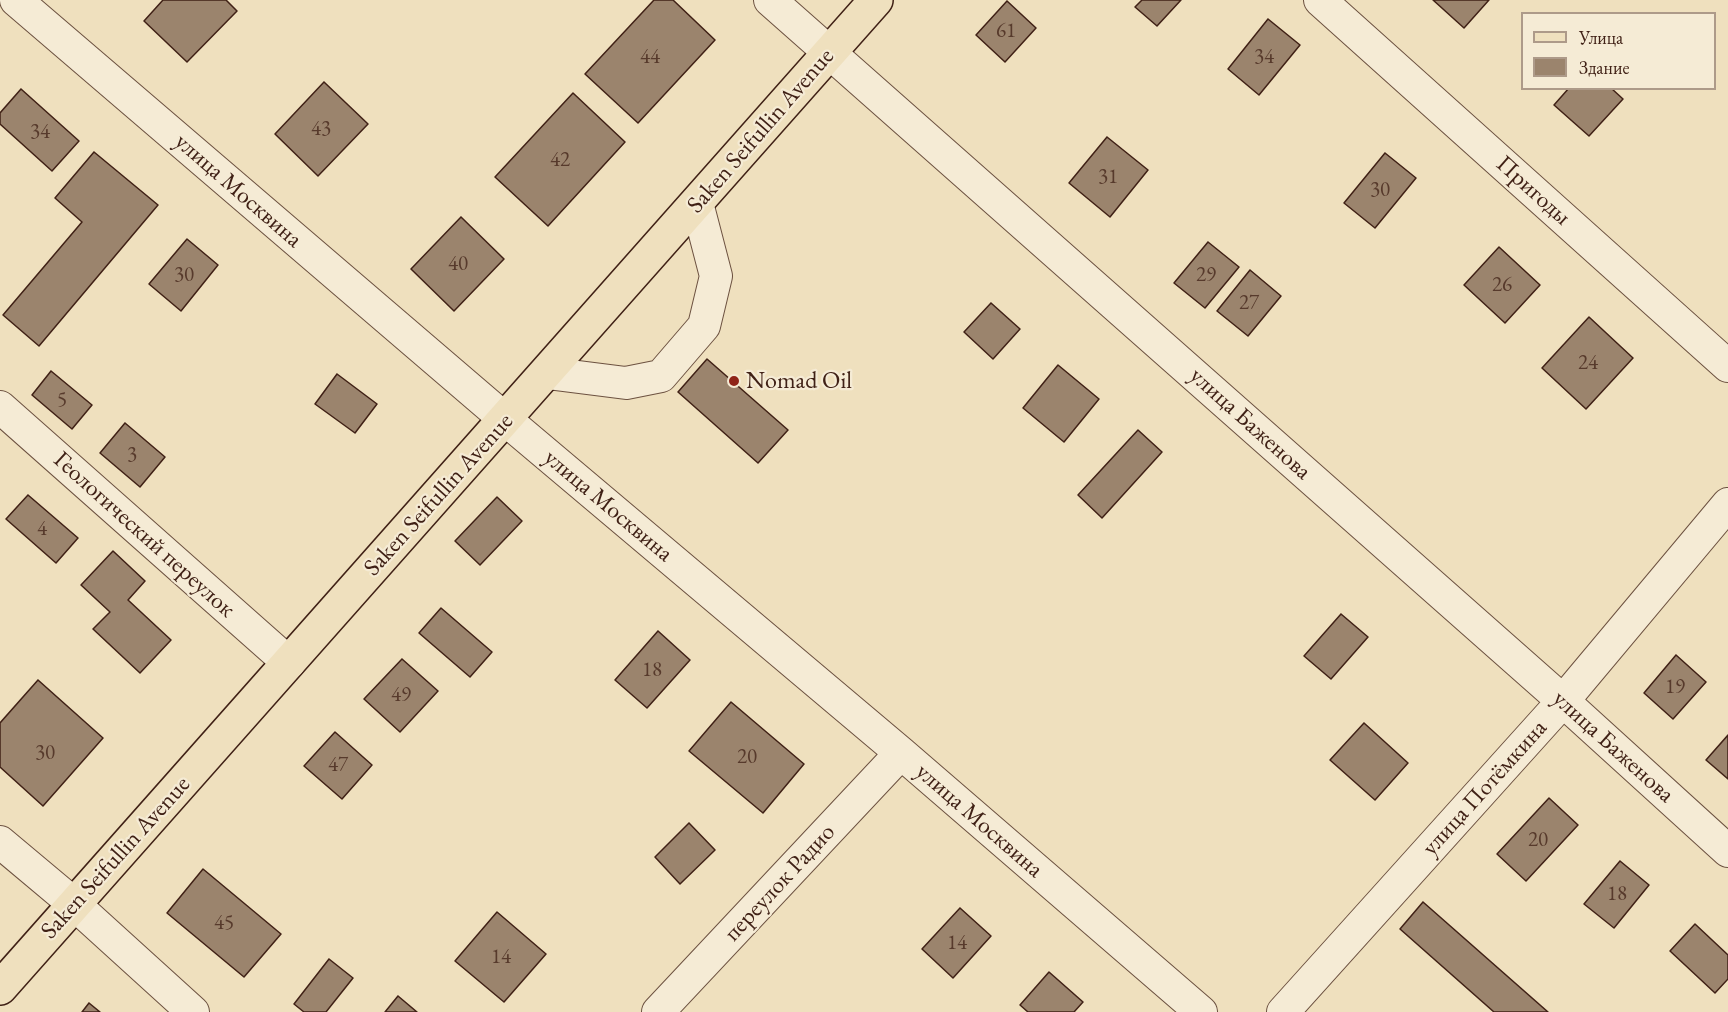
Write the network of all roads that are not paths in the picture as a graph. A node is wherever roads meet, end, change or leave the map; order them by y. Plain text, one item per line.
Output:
1 (16, 0) edge
2 (770, 0) edge
3 (876, 0) edge
4 (1336, 5) edge
5 (830, 52) junction
6 (697, 203) junction
7 (1728, 366) edge
8 (547, 373) junction
9 (0, 407) edge
10 (506, 420) junction
11 (1728, 504) edge
12 (289, 663) junction
13 (1563, 701) junction
14 (901, 753) junction
15 (0, 842) edge
16 (1728, 851) edge
17 (74, 904) junction
18 (0, 988) edge
19 (193, 1012) edge
20 (658, 1012) edge
21 (1201, 1012) edge
22 (1283, 1012) edge

1 - 10 street, улица Москвина
2 - 5 street, улица Баженова
3 - 5 main road, Saken Seifullin Avenue
4 - 7 street, Пригоды
5 - 6 main road, Saken Seifullin Avenue
5 - 13 street, улица Баженова
6 - 8 main road, Saken Seifullin Avenue
6 - 8 street
8 - 10 main road, Saken Seifullin Avenue
9 - 12 street, Геологический переулок
10 - 12 main road, Saken Seifullin Avenue
10 - 14 street, улица Москвина
11 - 13 street, улица Потёмкина
12 - 17 main road, Saken Seifullin Avenue
13 - 16 street, улица Баженова
13 - 22 street, улица Потёмкина
14 - 20 street, переулок Радио
14 - 21 street, улица Москвина
15 - 17 street
17 - 18 main road, Saken Seifullin Avenue
17 - 19 street

